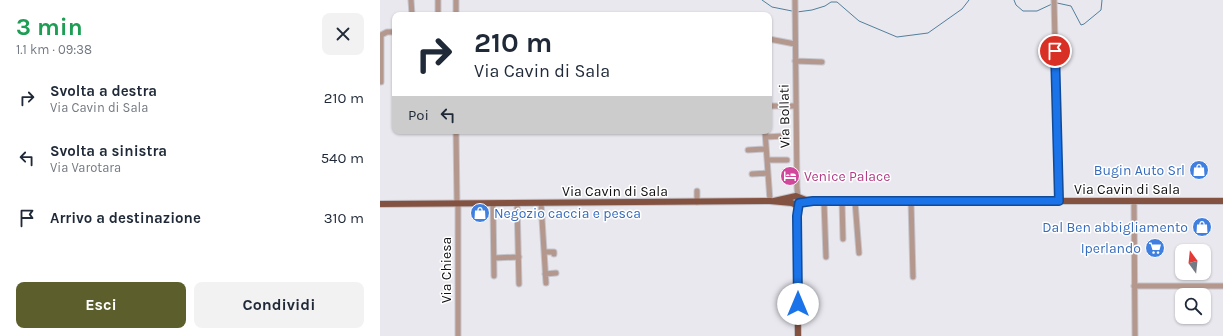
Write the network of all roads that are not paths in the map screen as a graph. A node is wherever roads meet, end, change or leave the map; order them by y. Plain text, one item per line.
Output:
1 (411, 0) edge
2 (438, 0) edge
3 (456, 0) edge
4 (795, 0) edge
5 (1054, 3) edge
6 (412, 12) edge
7 (438, 12) edge
8 (456, 12) edge
9 (392, 32) edge
10 (772, 40) edge
11 (795, 44) junction
12 (795, 61) junction
13 (822, 62) dead end
14 (381, 82) edge
15 (772, 106) edge
16 (796, 106) junction
17 (456, 134) edge
18 (766, 134) edge
19 (783, 136) dead end
20 (766, 137) junction
21 (766, 149) junction
22 (748, 150) dead end
23 (767, 160) junction
24 (787, 160) dead end
25 (768, 173) junction
26 (752, 174) dead end
27 (697, 191) dead end
28 (1223, 200) edge
29 (772, 201) junction
30 (796, 201) junction
31 (824, 201) junction
32 (842, 201) junction
33 (855, 201) junction
34 (911, 201) junction
35 (1059, 201) junction
36 (697, 202) junction
37 (517, 203) junction
38 (541, 203) junction
39 (1134, 203) dead end
40 (380, 204) edge
41 (458, 204) junction
42 (493, 204) junction
43 (843, 239) dead end
44 (544, 252) junction
45 (859, 253) dead end
46 (554, 254) dead end
47 (519, 257) junction
48 (826, 257) dead end
49 (494, 258) junction
50 (556, 273) dead end
51 (545, 274) junction
52 (494, 276) dead end
53 (913, 277) dead end
54 (546, 283) dead end
55 (520, 284) dead end
56 (1134, 286) junction
57 (1223, 286) edge
58 (458, 336) edge
59 (798, 336) edge
60 (1134, 336) edge

1 - 6 street
2 - 7 street
3 - 8 street
4 - 11 street, Via Bollati
5 - 35 street
9 - 14 street
10 - 11 street
11 - 12 street, Via Bollati
12 - 13 street
12 - 16 street, Via Bollati
15 - 16 street
16 - 30 street, Via Bollati
17 - 41 street
18 - 20 street
19 - 20 street
20 - 21 street
21 - 22 street
21 - 23 street
23 - 24 street
23 - 25 street
25 - 26 street
25 - 29 street
27 - 36 street
28 - 35 main road, Via Cavin di Sala
29 - 30 main road, Via Cavin di Sala
29 - 36 main road, Via Cavin di Sala
30 - 31 main road, Via Cavin di Sala
30 - 59 main road
31 - 32 main road, Via Cavin di Sala
31 - 48 street
32 - 33 main road, Via Cavin di Sala
32 - 43 street
33 - 34 main road, Via Cavin di Sala
33 - 45 street
34 - 35 main road, Via Cavin di Sala
34 - 53 street
36 - 38 main road, Via Cavin di Sala
37 - 38 main road, Via Cavin di Sala
37 - 42 main road, Via Cavin di Sala
37 - 47 street
38 - 44 street
39 - 56 street
40 - 41 main road, Via Cavin di Sala
41 - 42 main road, Via Cavin di Sala
41 - 58 street, Via Chiesa
42 - 49 street
44 - 46 street
44 - 51 street
47 - 49 street
47 - 55 street
49 - 52 street
50 - 51 street
51 - 54 street
56 - 57 street
56 - 60 street

